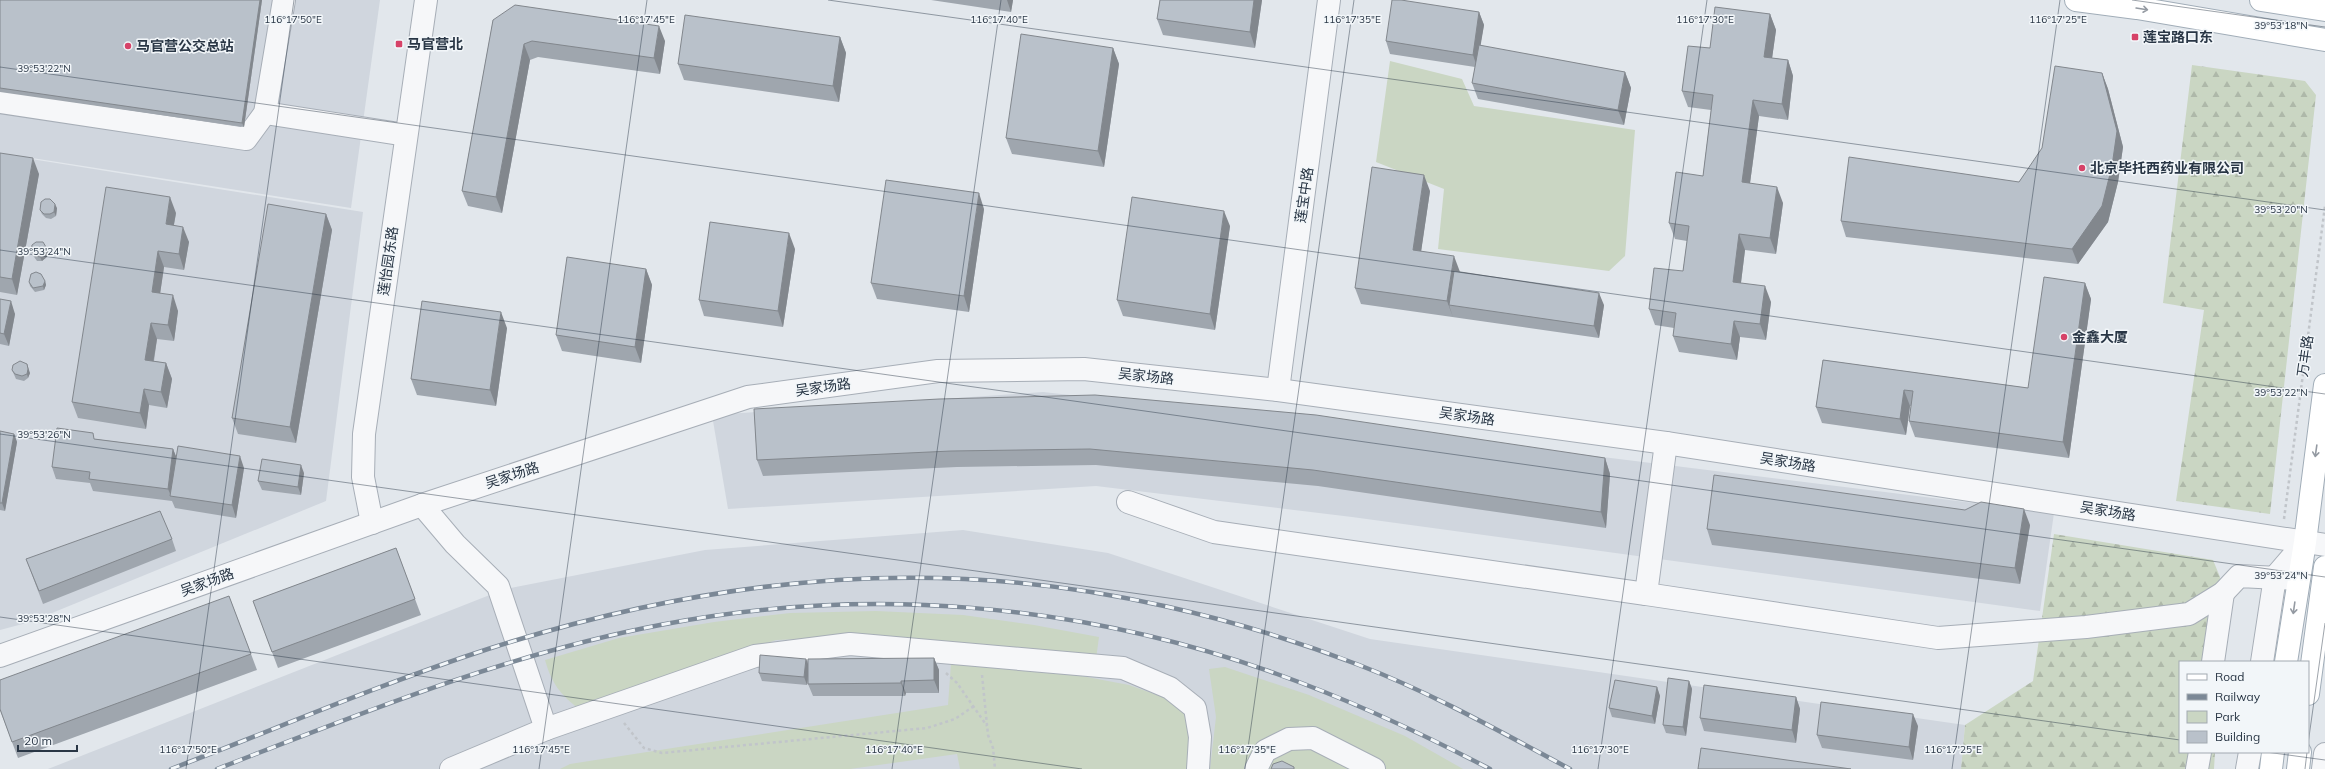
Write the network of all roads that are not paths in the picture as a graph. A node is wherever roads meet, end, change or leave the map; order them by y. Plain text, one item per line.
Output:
1 (284, 0) edge
2 (426, 0) edge
3 (1329, 0) edge
4 (2076, 0) edge
5 (2261, 0) edge
6 (2325, 10) edge
7 (2325, 40) edge
8 (0, 102) edge
9 (265, 113) junction
10 (406, 135) junction
11 (2325, 385) edge
12 (1278, 390) junction
13 (1666, 443) junction
14 (1128, 502) dead end
15 (422, 505) junction
16 (372, 523) junction
17 (2315, 543) edge
18 (2325, 567) edge
19 (2274, 577) junction
20 (2298, 579) junction
21 (2223, 593) junction
22 (1646, 594) junction
23 (0, 656) edge
24 (2213, 661) edge
25 (2262, 661) edge
26 (2286, 661) edge
27 (2309, 687) edge
28 (546, 729) junction
29 (2200, 753) edge
30 (2250, 753) edge
31 (2273, 753) edge
32 (2300, 753) edge
33 (2325, 754) edge
34 (451, 769) edge
35 (1198, 769) edge
36 (1256, 769) edge
37 (1374, 769) edge
38 (2197, 769) edge
39 (2248, 769) edge
40 (2270, 769) edge
41 (2298, 769) edge
42 (2323, 769) edge

1 - 9 street
2 - 10 street, 莲怡园东路
3 - 12 street, 莲宝中路
4 -> 7 main road
5 - 6 main road
8 - 9 street
9 - 10 street
10 - 16 street, 莲怡园东路
11 -> 17 main road, 万丰路
12 - 13 street, 吴家场路
12 - 15 street, 吴家场路
13 - 17 street, 吴家场路
13 - 22 street
14 - 22 street
15 - 16 street, 吴家场路
15 - 28 street
16 - 23 street, 吴家场路
17 - 19 street
17 - 20 main road, 万丰路
18 - 27 main road
19 - 20 street
19 - 21 street
19 - 25 street
20 -> 26 main road, 万丰路
21 - 22 street
21 - 24 street
28 - 34 street
28 - 35 street
29 - 38 street
30 - 39 street
31 - 40 main road
32 - 41 main road
33 - 42 street
36 - 37 street

